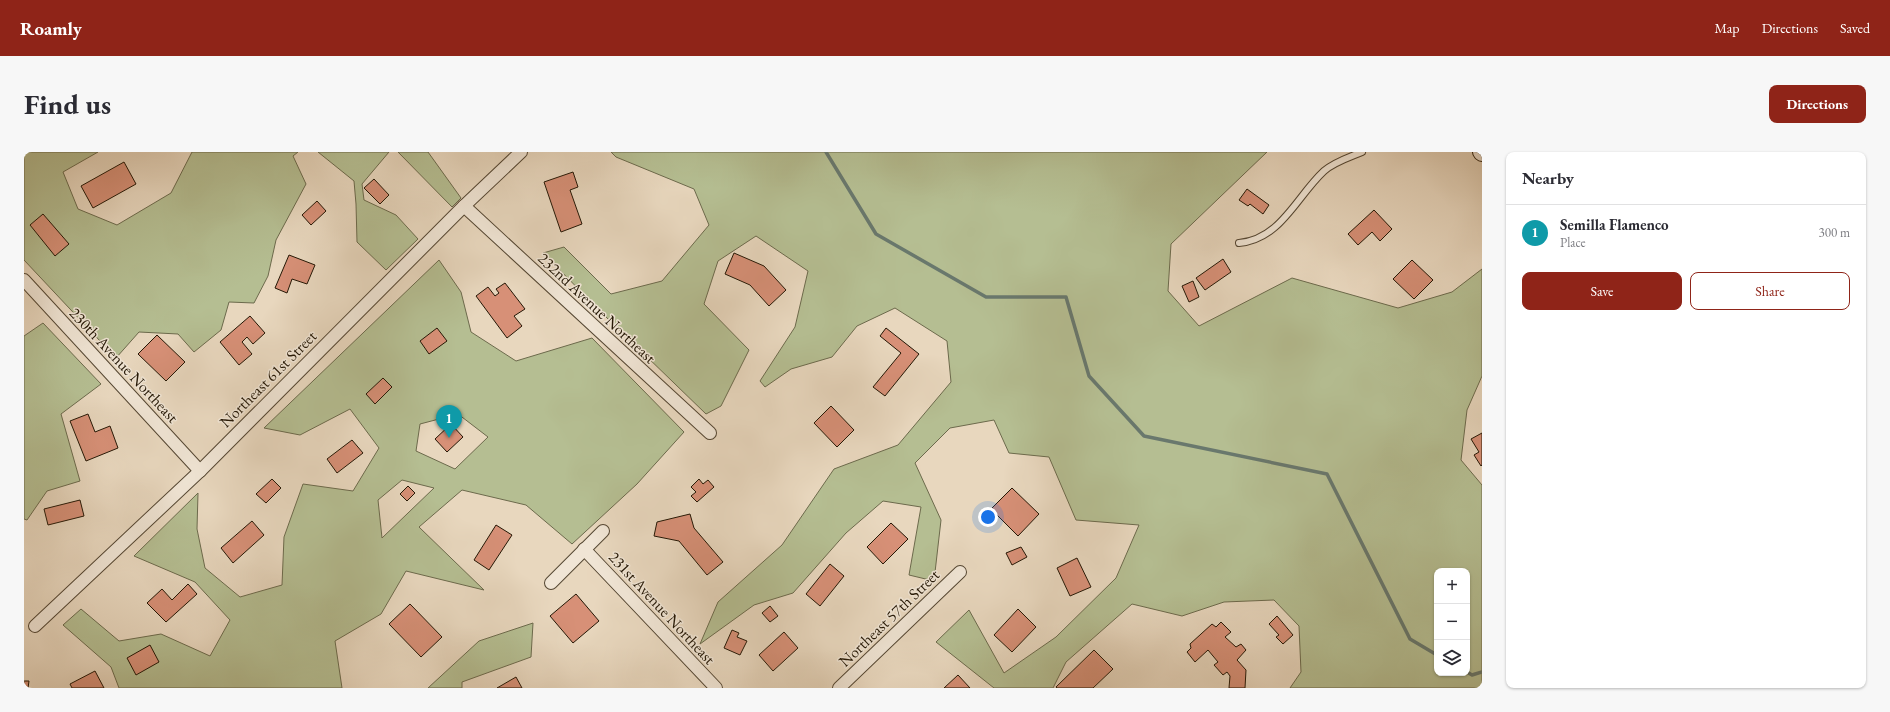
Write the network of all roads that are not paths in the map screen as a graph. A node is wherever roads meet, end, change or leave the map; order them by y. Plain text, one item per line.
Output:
1 (521, 152) edge
2 (1362, 152) edge
3 (464, 206) junction
4 (1239, 243) dead end
5 (24, 280) edge
6 (710, 433) dead end
7 (200, 471) junction
8 (602, 531) dead end
9 (584, 549) junction
10 (960, 572) dead end
11 (552, 583) dead end
12 (35, 626) dead end
13 (716, 688) edge
14 (839, 688) edge

1 - 3 street, Northeast 61st Street
2 - 4 lane
3 - 6 street, 232nd Avenue Northeast
3 - 7 street, Northeast 61st Street
5 - 7 street, 230th Avenue Northeast
7 - 12 street, Northeast 61st Street
8 - 9 street
9 - 11 street
9 - 13 street, 231st Avenue Northeast
10 - 14 street, Northeast 57th Street

